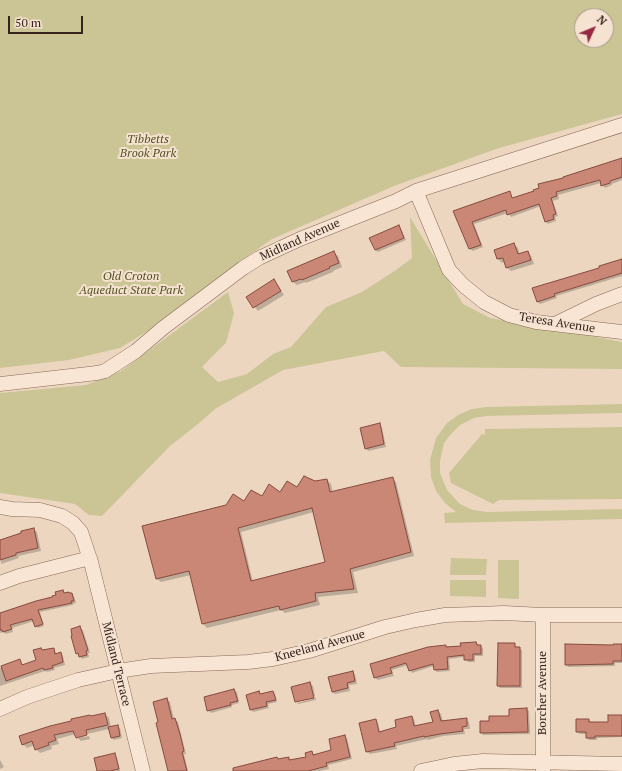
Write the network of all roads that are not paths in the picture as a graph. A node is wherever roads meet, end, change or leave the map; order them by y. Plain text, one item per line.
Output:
1 (622, 125) edge
2 (416, 191) junction
3 (622, 294) edge
4 (554, 324) junction
5 (622, 332) edge
6 (0, 384) edge
7 (0, 507) edge
8 (90, 558) junction
9 (0, 583) edge
10 (543, 615) junction
11 (622, 615) edge
12 (118, 671) junction
13 (0, 709) edge
14 (622, 764) edge
15 (543, 767) edge
16 (143, 771) edge
17 (421, 771) edge

1 - 2 street, Midland Avenue
2 - 4 street, Teresa Avenue
2 - 6 street, Midland Avenue
3 - 4 street
4 - 5 street, Teresa Avenue
7 - 8 street, Midland Terrace
8 - 9 street
8 - 12 street, Midland Terrace
10 - 11 street, Kneeland Avenue
10 - 12 street, Kneeland Avenue
10 - 15 street, Borcher Avenue
12 - 13 street, Kneeland Avenue
12 - 16 street, Midland Terrace
14 - 15 street
15 - 17 street

